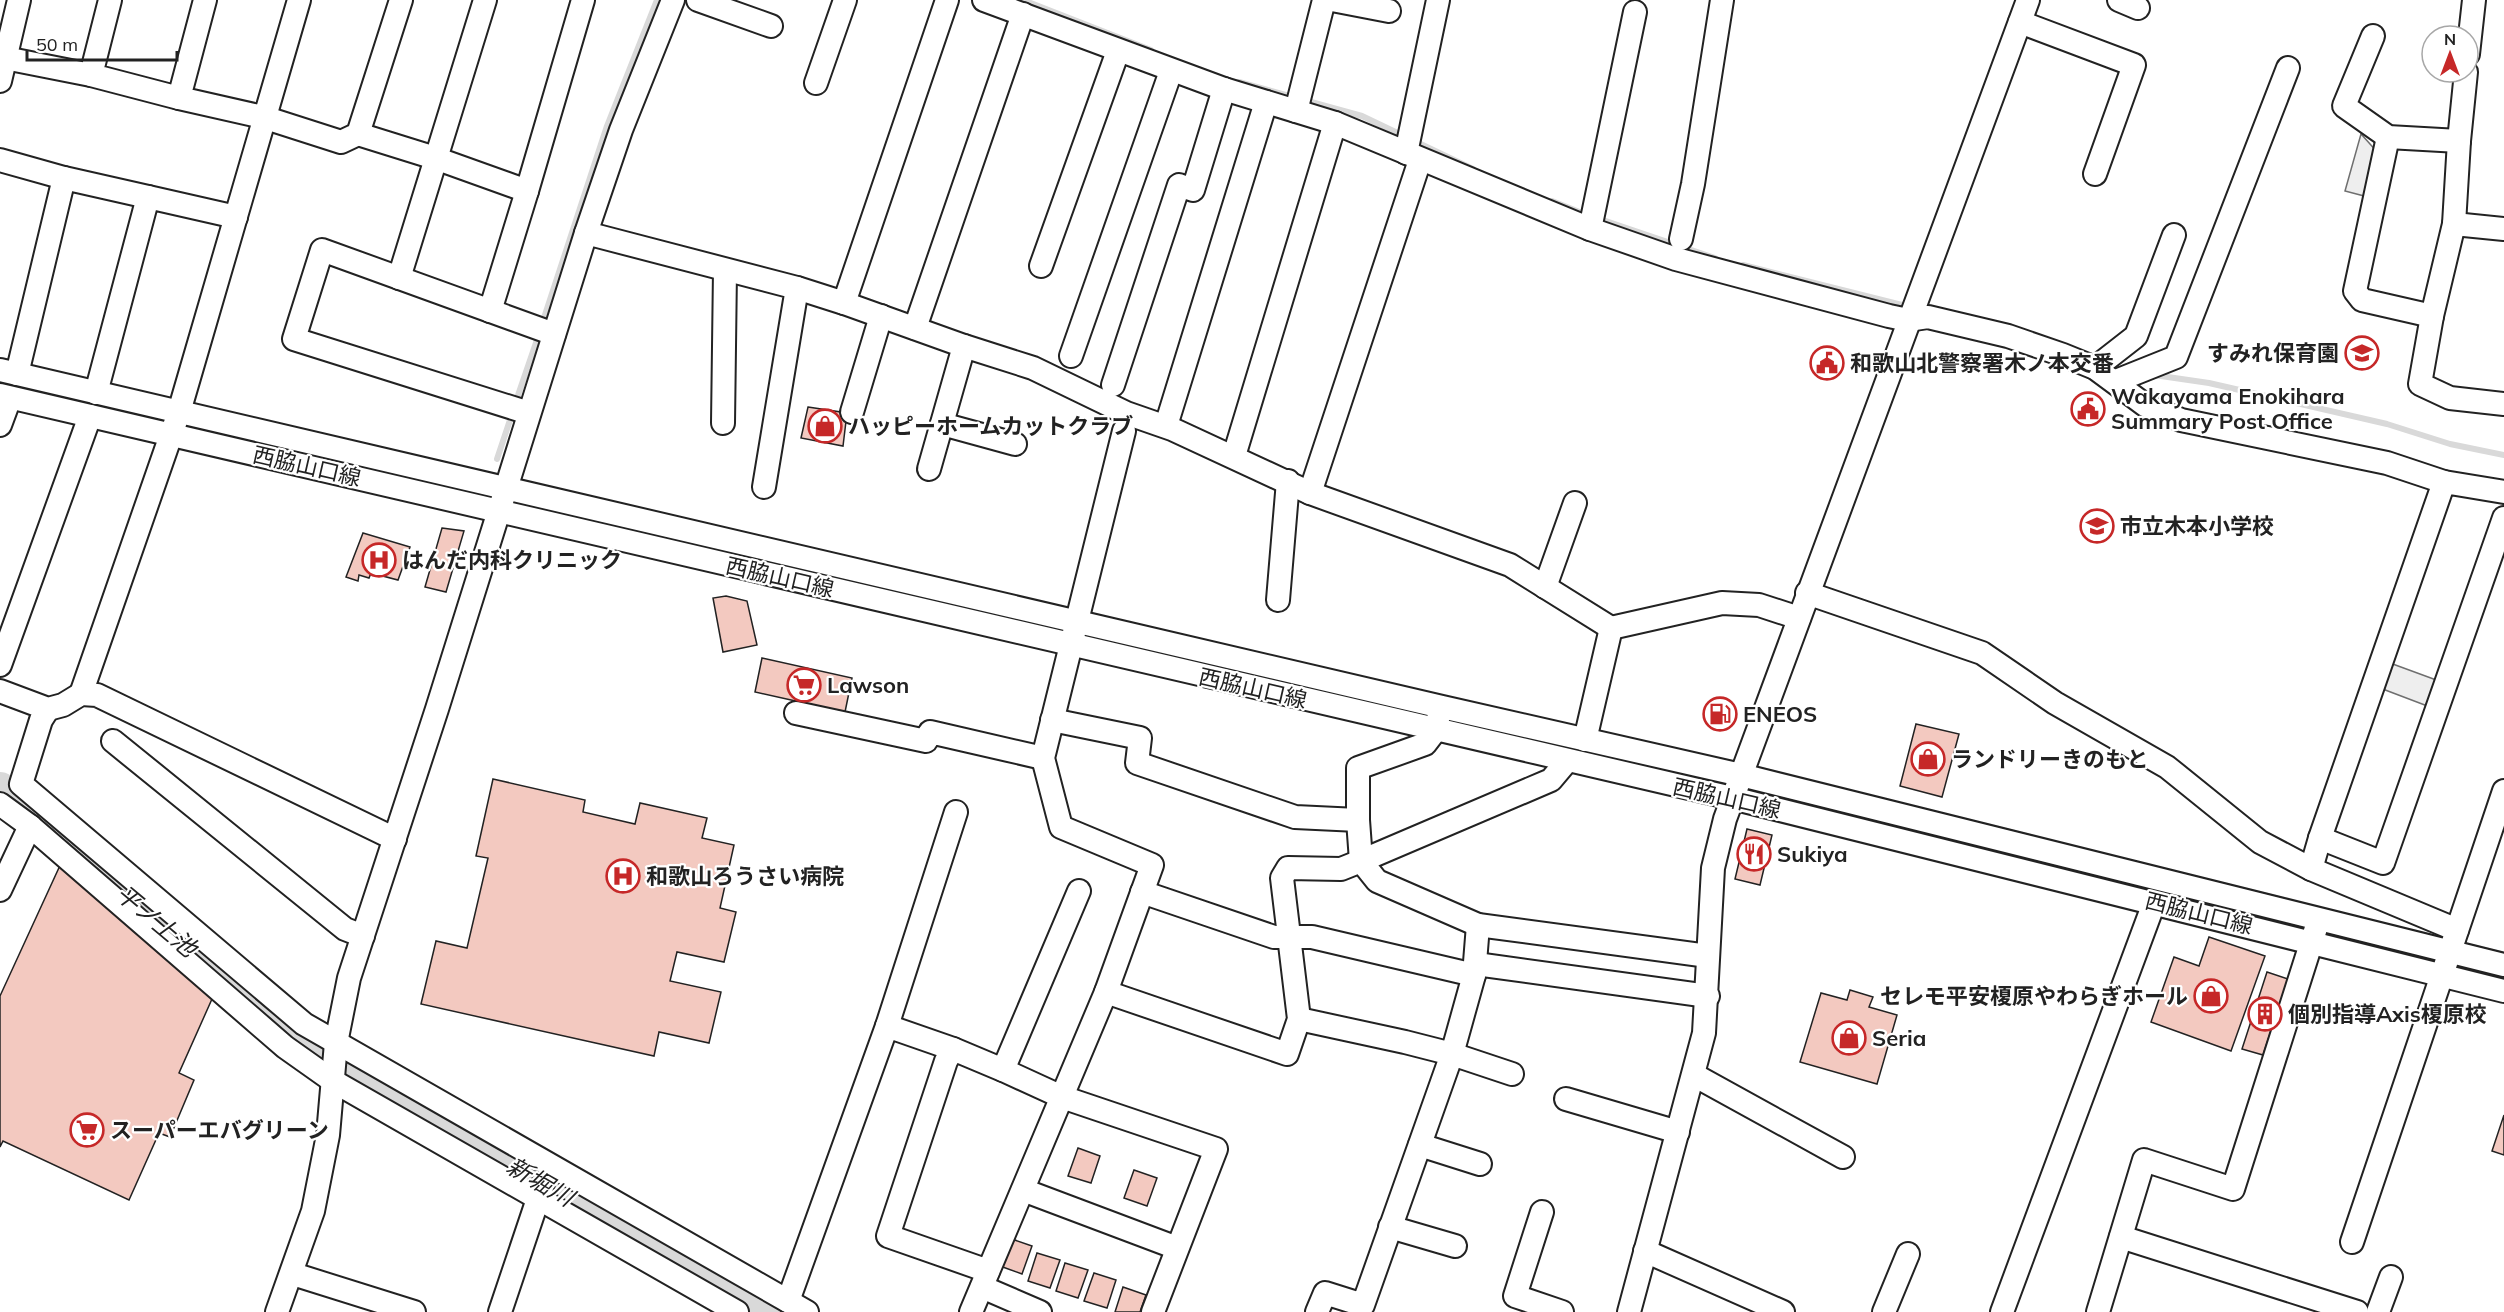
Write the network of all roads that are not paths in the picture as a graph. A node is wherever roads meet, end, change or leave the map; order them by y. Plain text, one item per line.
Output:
1 (19, 0) edge
2 (110, 0) edge
3 (205, 0) edge
4 (299, 0) edge
5 (401, 0) edge
6 (485, 0) edge
7 (583, 0) edge
8 (673, 0) edge
9 (698, 0) edge
10 (845, 0) edge
11 (947, 0) edge
12 (984, 0) edge
13 (1324, 0) edge
14 (1332, 0) edge
15 (1438, 0) edge
16 (1722, 0) edge
17 (2028, 0) edge
18 (2474, 0) edge
19 (1019, 7) edge
20 (1389, 11) dead end
21 (1635, 12) dead end
22 (2020, 22) junction
23 (2471, 24) edge
24 (771, 26) dead end
25 (2373, 36) dead end
26 (1118, 51) junction
27 (3, 57) edge
28 (2288, 68) dead end
29 (1171, 70) junction
30 (91, 75) junction
31 (0, 81) edge
32 (816, 83) dead end
33 (2465, 84) edge
34 (1224, 89) junction
35 (179, 98) junction
36 (1299, 101) junction
37 (1266, 102) junction
38 (263, 117) junction
39 (1335, 123) junction
40 (358, 134) junction
41 (2388, 137) junction
42 (2458, 141) junction
43 (1412, 147) junction
44 (435, 158) junction
45 (0, 160) edge
46 (2095, 174) dead end
47 (64, 178) junction
48 (527, 191) junction
49 (148, 198) junction
50 (236, 217) junction
51 (1592, 221) junction
52 (2454, 224) junction
53 (2504, 229) edge
54 (586, 233) junction
55 (2174, 235) dead end
56 (1681, 239) dead end
57 (1041, 266) dead end
58 (726, 270) junction
59 (399, 278) junction
60 (797, 288) junction
61 (844, 303) junction
62 (490, 311) junction
63 (1912, 312) junction
64 (880, 316) junction
65 (2432, 316) junction
66 (915, 328) junction
67 (542, 330) junction
68 (964, 346) junction
69 (1071, 356) dead end
70 (2095, 368) junction
71 (9, 372) edge
72 (2116, 381) junction
73 (1113, 385) dead end
74 (96, 393) junction
75 (5, 396) edge
76 (2504, 404) edge
77 (517, 409) junction
78 (179, 412) junction
79 (852, 412) dead end
80 (90, 416) junction
81 (1169, 416) dead end
82 (723, 423) dead end
83 (942, 424) junction
84 (0, 425) edge
85 (1124, 431) dead end
86 (172, 435) junction
87 (1015, 444) dead end
88 (1234, 456) junction
89 (929, 469) dead end
90 (1288, 481) junction
91 (2445, 482) junction
92 (764, 487) dead end
93 (505, 488) junction
94 (2504, 492) edge
95 (1310, 493) junction
96 (1575, 503) dead end
97 (498, 511) junction
98 (2504, 518) edge
99 (1545, 587) junction
100 (1807, 593) junction
101 (1278, 600) dead end
102 (1798, 618) junction
103 (1077, 621) junction
104 (1611, 628) junction
105 (1071, 645) junction
106 (0, 665) edge
107 (0, 691) edge
108 (81, 694) junction
109 (1442, 707) junction
110 (48, 709) junction
111 (796, 713) dead end
112 (1052, 720) junction
113 (1435, 730) junction
114 (1585, 740) junction
115 (113, 741) dead end
116 (1042, 758) junction
117 (1566, 761) junction
118 (1741, 775) junction
119 (2504, 791) edge
120 (1732, 798) junction
121 (0, 804) edge
122 (956, 812) dead end
123 (1358, 820) junction
124 (30, 826) junction
125 (395, 838) junction
126 (2320, 838) junction
127 (1361, 861) junction
128 (2312, 869) junction
129 (0, 890) edge
130 (1079, 891) dead end
131 (1142, 892) junction
132 (2154, 903) junction
133 (2319, 918) junction
134 (1478, 925) junction
135 (363, 936) junction
136 (1289, 937) junction
137 (2453, 940) junction
138 (2313, 942) junction
139 (1708, 956) junction
140 (2504, 964) edge
141 (1475, 970) junction
142 (2440, 975) junction
143 (2504, 991) edge
144 (1106, 992) junction
145 (1708, 996) junction
146 (1299, 1019) junction
147 (887, 1026) junction
148 (336, 1043) junction
149 (953, 1049) junction
150 (1452, 1054) junction
151 (1003, 1070) junction
152 (1512, 1074) dead end
153 (1694, 1075) junction
154 (333, 1081) junction
155 (1062, 1097) junction
156 (1566, 1099) dead end
157 (1678, 1132) junction
158 (1420, 1144) junction
159 (1843, 1157) dead end
160 (1480, 1164) dead end
161 (548, 1166) junction
162 (1023, 1190) junction
163 (539, 1197) junction
164 (1542, 1212) dead end
165 (1390, 1227) junction
166 (2121, 1237) junction
167 (2352, 1242) dead end
168 (1455, 1246) dead end
169 (1178, 1248) junction
170 (1645, 1251) junction
171 (1908, 1254) dead end
172 (292, 1274) junction
173 (2391, 1277) dead end
174 (985, 1279) junction
175 (798, 1307) edge
176 (277, 1312) edge
177 (414, 1312) edge
178 (500, 1312) edge
179 (737, 1312) edge
180 (971, 1312) edge
181 (1040, 1312) edge
182 (1153, 1312) edge
183 (1317, 1312) edge
184 (1562, 1312) edge
185 (1629, 1312) edge
186 (1783, 1312) edge
187 (1884, 1312) edge
188 (2002, 1312) edge
189 (2098, 1312) edge
190 (2357, 1312) edge
191 (2378, 1312) edge

1 - 27 street
2 - 30 street
3 - 35 street
4 - 38 street
5 - 40 street
6 - 44 street
7 - 48 street
8 - 54 street
9 - 24 street
10 - 32 street
11 - 61 street
12 - 19 street
13 - 36 street
14 - 20 street
15 - 43 street
16 - 56 street
17 - 22 street
18 - 23 street
19 - 26 street
19 - 66 street
21 - 51 street
22 - 46 street
22 - 63 street
25 - 41 street
26 - 29 street
26 - 57 street
27 - 30 street
27 - 31 street
28 - 72 street
29 - 34 street
29 - 69 street
30 - 35 street
33 - 42 street
34 - 37 street
34 - 73 street
35 - 38 street
36 - 37 street
36 - 39 street
37 - 81 street
38 - 40 street
38 - 50 street
39 - 43 street
39 - 88 street
40 - 44 street
41 - 42 street
41 - 65 street
42 - 52 street
43 - 51 street
43 - 95 street
44 - 48 street
44 - 59 street
45 - 47 street
47 - 49 street
47 - 71 street
48 - 62 street
49 - 50 street
49 - 74 street
50 - 78 street
51 - 63 street
52 - 53 street
52 - 65 street
54 - 58 street
54 - 67 street
55 - 70 street
58 - 60 street
58 - 82 street
59 - 62 street
59 - 77 street
60 - 61 street
60 - 92 street
61 - 64 street
62 - 67 street
63 - 70 street
63 - 100 street
64 - 66 street
64 - 79 street
65 - 76 street
66 - 68 street
67 - 77 street
68 - 83 street
68 - 88 street
70 - 72 street
71 - 74 street, 西脇山口線
72 - 91 street
74 - 78 street, 西脇山口線
75 - 80 street, 西脇山口線
75 - 84 street
77 - 93 street
78 - 86 street
78 - 93 street, 西脇山口線
80 - 86 street, 西脇山口線
80 - 106 street
83 - 87 street
83 - 89 street
85 - 103 street
86 - 97 street, 西脇山口線
86 - 108 street
88 - 90 street
90 - 95 street
90 - 101 street
91 - 94 street
91 - 126 street
93 - 97 street
93 - 103 street, 西脇山口線
95 - 99 street
96 - 99 street
97 - 105 street, 西脇山口線
97 - 125 street
98 - 126 street
99 - 104 street
100 - 102 street
100 - 128 street
102 - 104 street
102 - 118 street
103 - 105 street
103 - 109 street, 西脇山口線
104 - 114 street
105 - 112 street
105 - 113 street, 西脇山口線
107 - 110 street
108 - 110 street
108 - 125 street
109 - 113 street
109 - 114 street, 西脇山口線
110 - 148 street
111 - 116 street
112 - 116 street
112 - 123 street
113 - 117 street, 西脇山口線
113 - 123 street
114 - 118 street, 西脇山口線
115 - 135 street
116 - 131 street
117 - 120 street, 西脇山口線
117 - 127 street
118 - 120 street
118 - 133 street, 西脇山口線
119 - 137 street
120 - 132 street, 西脇山口線
120 - 139 street
121 - 124 street
122 - 147 street
123 - 127 street
124 - 129 street
124 - 154 street
125 - 135 street
126 - 128 street
127 - 134 street
127 - 136 street
128 - 137 street
130 - 151 street
131 - 136 street
131 - 144 street
132 - 138 street, 西脇山口線
132 - 188 street
133 - 137 street, 西脇山口線
133 - 138 street
134 - 139 street
134 - 141 street
135 - 148 street
136 - 141 street
136 - 146 street
137 - 140 street, 西脇山口線
137 - 142 street
138 - 142 street, 西脇山口線
138 - 166 street
139 - 145 street
141 - 145 street
141 - 150 street
142 - 143 street, 西脇山口線
142 - 167 street
144 - 146 street
144 - 155 street
145 - 153 street
146 - 150 street
147 - 149 street
147 - 175 street
148 - 154 street
148 - 161 street
149 - 151 street
149 - 174 street
150 - 152 street
150 - 158 street
151 - 155 street
153 - 157 street
153 - 159 street
154 - 163 street
154 - 172 street
155 - 162 street
155 - 169 street
156 - 157 street
157 - 170 street
158 - 160 street
158 - 165 street
161 - 163 street
161 - 175 street
162 - 169 street
162 - 174 street
163 - 178 street
163 - 179 street
164 - 184 street
165 - 168 street
165 - 183 street
166 - 189 street
166 - 190 street
169 - 182 street
170 - 185 street
170 - 186 street
171 - 187 street
172 - 176 street
172 - 177 street
173 - 191 street
174 - 180 street
174 - 181 street

